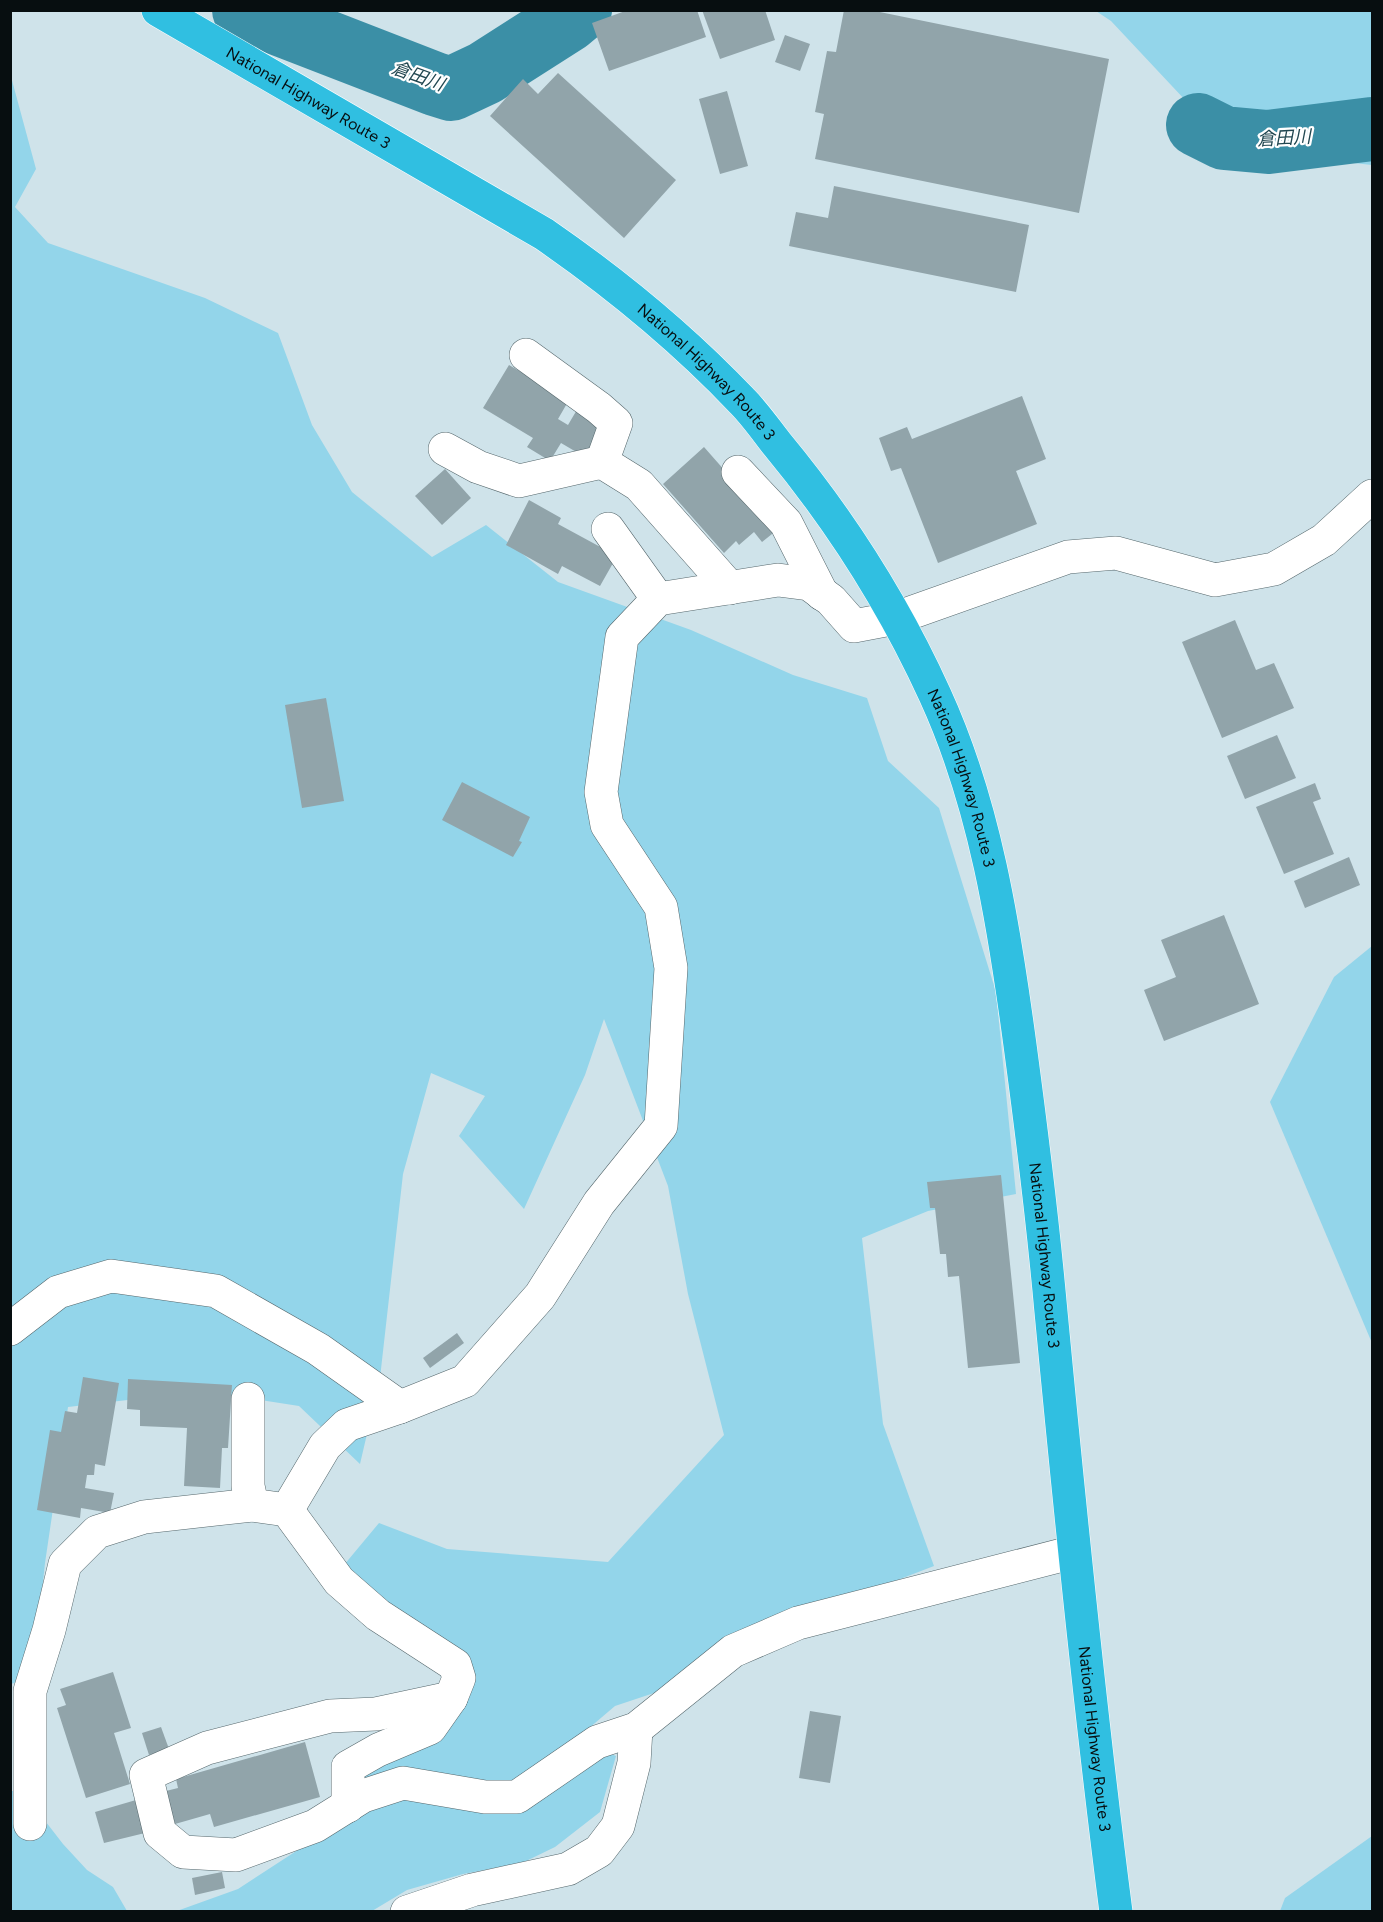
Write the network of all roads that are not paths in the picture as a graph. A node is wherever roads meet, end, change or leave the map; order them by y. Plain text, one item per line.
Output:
1 (158, 10) edge
2 (526, 355) dead end
3 (445, 449) dead end
4 (602, 462) junction
5 (738, 472) dead end
6 (1372, 496) edge
7 (608, 530) dead end
8 (730, 588) junction
9 (822, 594) junction
10 (658, 599) junction
11 (896, 618) junction
12 (10, 1329) edge
13 (248, 1399) dead end
14 (400, 1407) junction
15 (252, 1505) junction
16 (287, 1510) junction
17 (1074, 1552) junction
18 (451, 1698) junction
19 (636, 1729) junction
20 (348, 1806) junction
21 (30, 1824) dead end
22 (407, 1911) edge
23 (1116, 1911) edge

1 - 11 highway, National Highway Route 3
2 - 4 street
3 - 4 street
4 - 8 street
5 - 9 street
6 - 11 street
7 - 10 street
8 - 9 street
8 - 10 street
9 - 11 street
10 - 14 street
11 - 17 highway, National Highway Route 3
12 - 14 street
13 - 15 street
14 - 16 street
15 - 16 street
15 - 21 street
16 - 18 street
17 - 19 street
17 - 23 highway, National Highway Route 3
18 - 20 street
18 - 20 street
19 - 20 street
19 - 22 street

